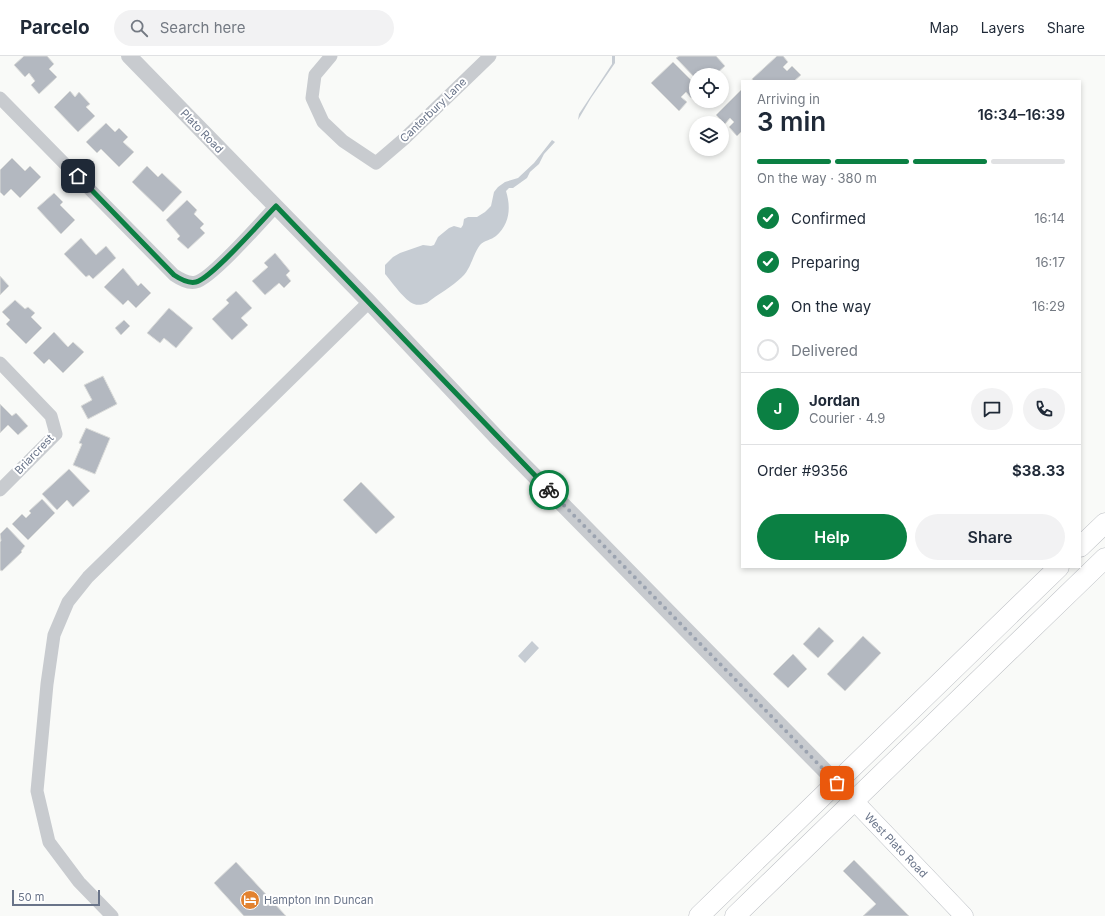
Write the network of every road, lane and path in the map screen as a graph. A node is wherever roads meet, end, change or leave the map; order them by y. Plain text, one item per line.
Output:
1 (129, 56) edge
2 (331, 56) edge
3 (490, 56) edge
4 (0, 98) edge
5 (276, 206) junction
6 (369, 302) junction
7 (0, 363) edge
8 (0, 490) edge
9 (1103, 529) edge
10 (1081, 546) edge
11 (1105, 558) edge
12 (1058, 568) edge
13 (837, 783) junction
14 (854, 801) junction
15 (112, 916) edge
16 (699, 916) edge
17 (735, 916) edge
18 (964, 916) edge

1 - 5 street, Plato Road
2 - 3 street, Canterbury Lane
4 - 5 street
5 - 6 street, West Plato Road
6 - 13 street, West Plato Road
6 - 15 street
7 - 8 street, Briarcrest
9 - 10 main road
11 - 14 main road
12 - 13 main road
13 - 14 main road, West Plato Road
13 - 16 main road
14 - 17 main road
14 - 18 main road, West Plato Road

